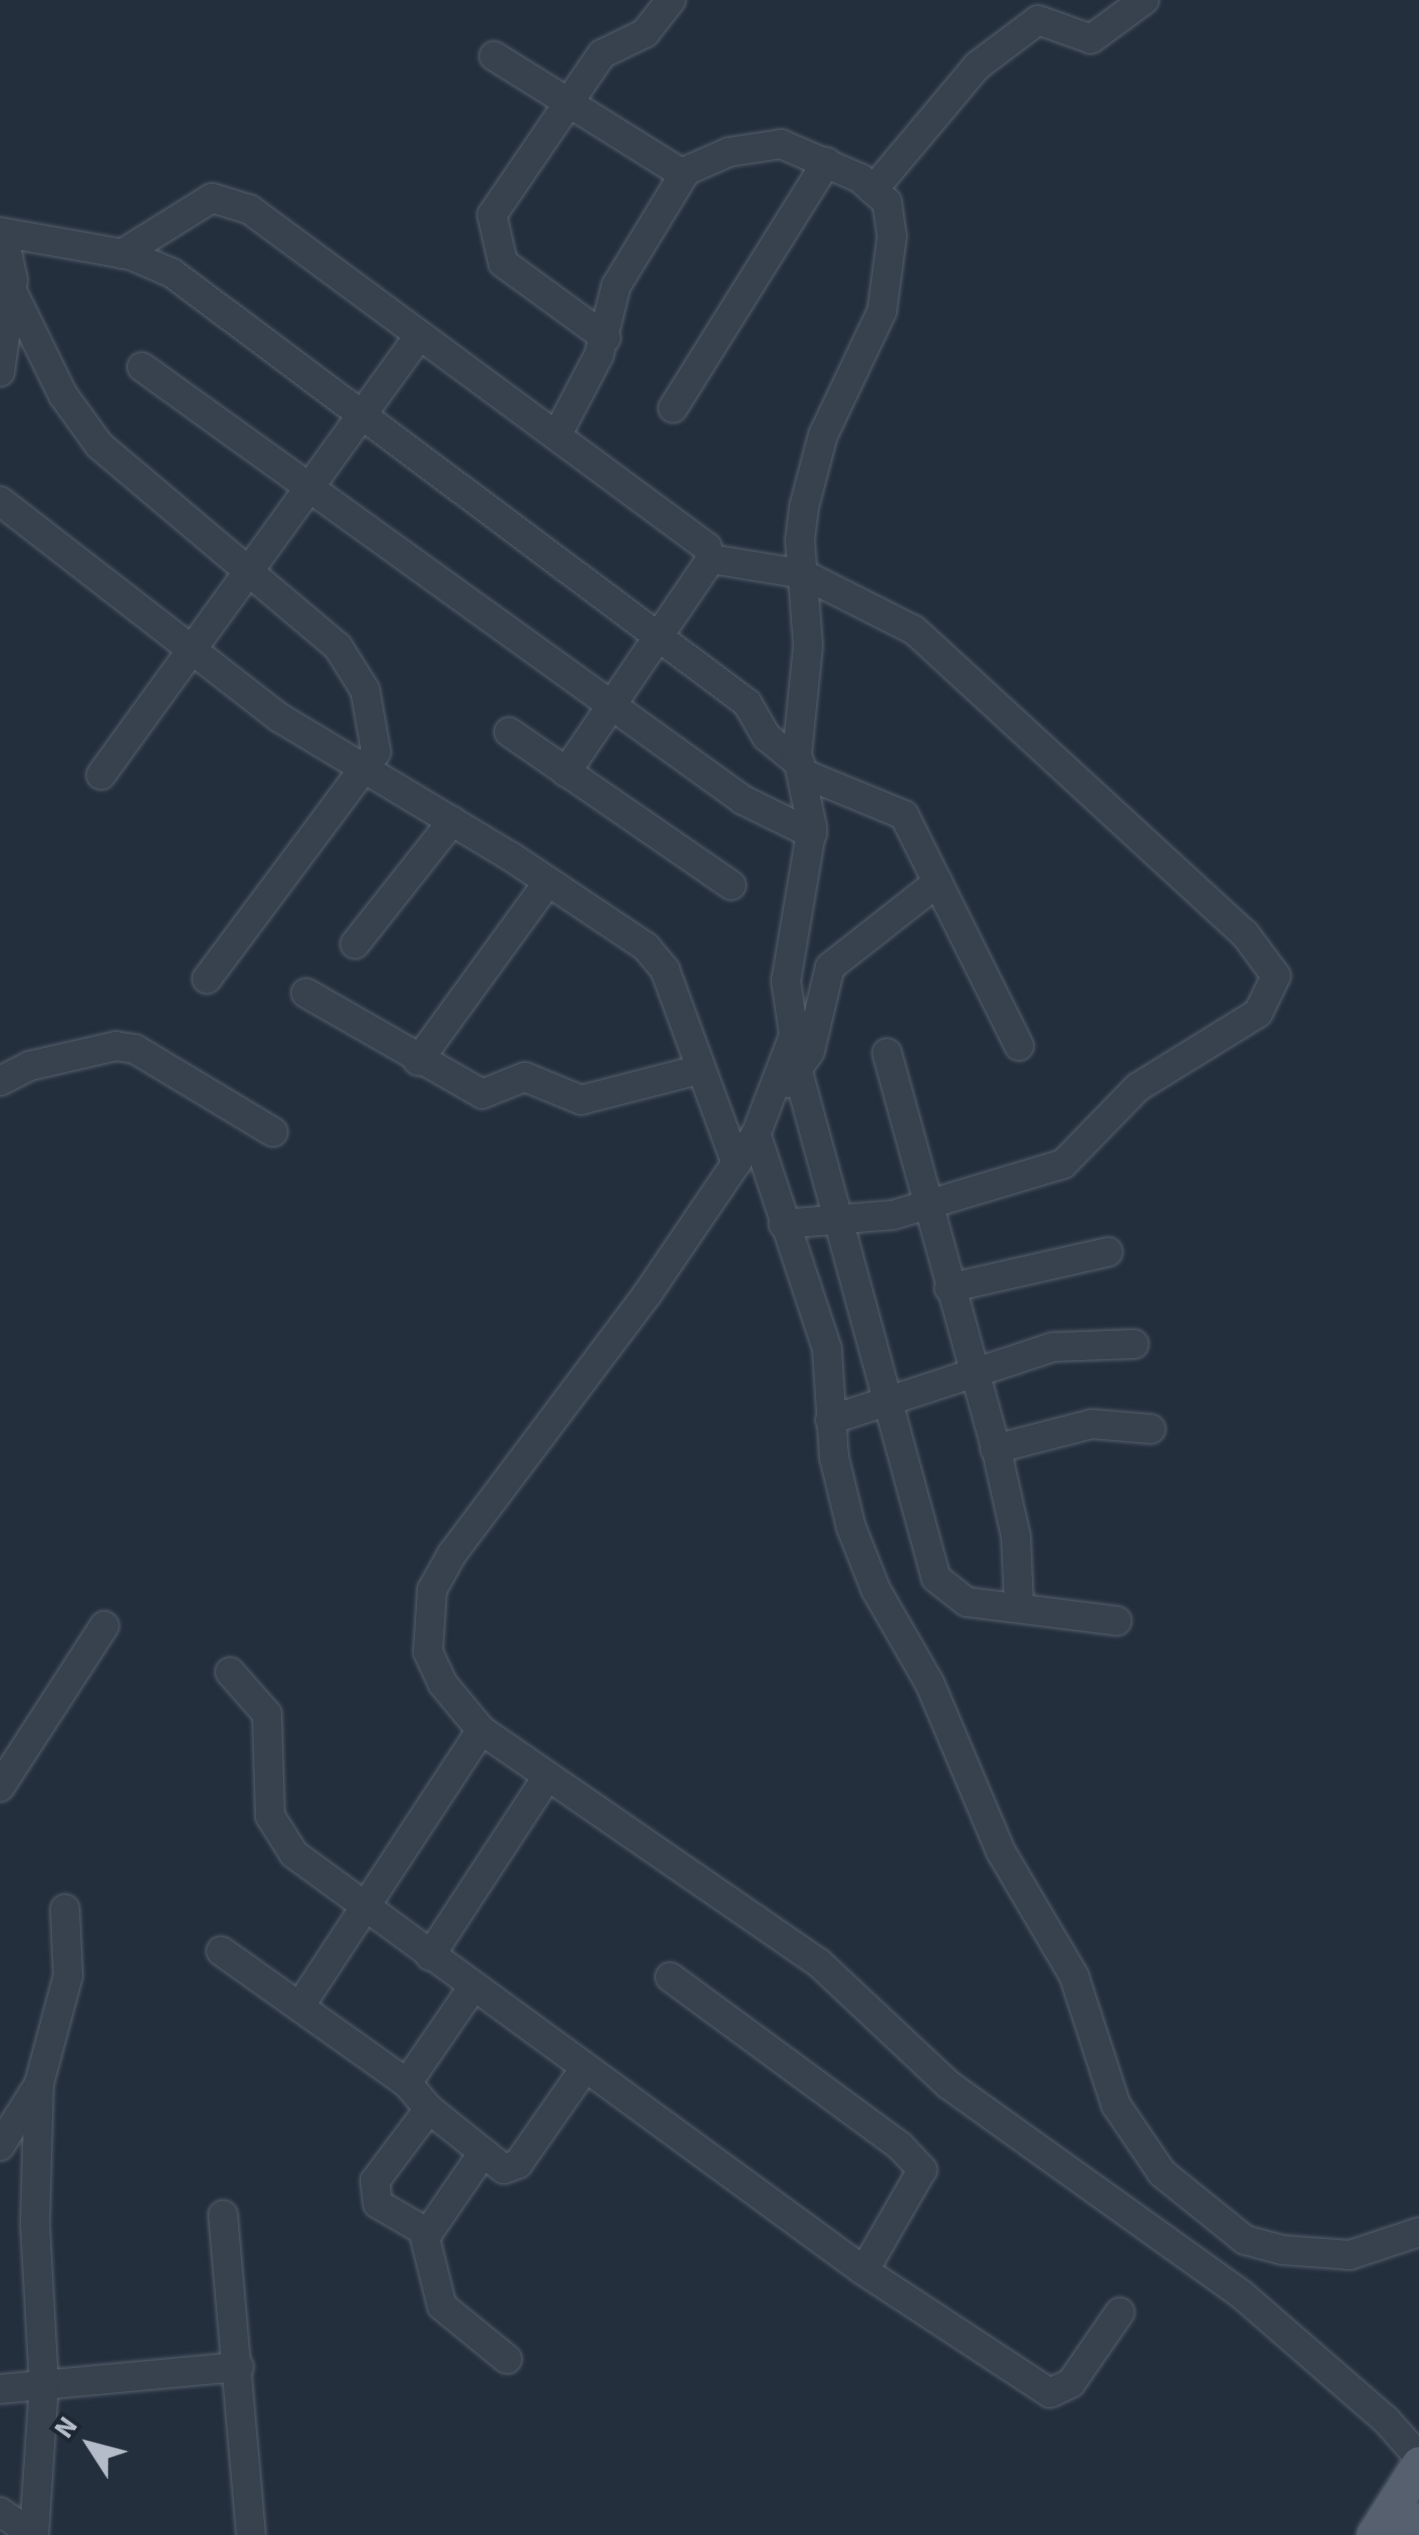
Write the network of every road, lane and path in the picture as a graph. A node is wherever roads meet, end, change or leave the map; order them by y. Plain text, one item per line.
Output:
1 (670, 0) edge
2 (1144, 0) edge
3 (494, 56) dead end
4 (568, 102) junction
5 (826, 162) junction
6 (683, 174) junction
7 (873, 190) junction
8 (1, 232) edge
9 (122, 254) junction
10 (12, 290) junction
11 (420, 336) junction
12 (606, 338) junction
13 (142, 367) dead end
14 (0, 372) edge
15 (673, 408) dead end
16 (364, 417) junction
17 (557, 435) junction
18 (308, 492) junction
19 (0, 501) edge
20 (711, 559) junction
21 (250, 570) junction
22 (803, 574) junction
23 (658, 638) junction
24 (194, 647) junction
25 (609, 706) junction
26 (510, 732) dead end
27 (801, 768) junction
28 (365, 769) junction
29 (566, 772) junction
30 (100, 774) dead end
31 (452, 821) junction
32 (812, 834) junction
33 (548, 882) junction
34 (938, 882) junction
35 (731, 884) dead end
36 (356, 944) dead end
37 (207, 979) dead end
38 (306, 993) dead end
39 (1019, 1046) dead end
40 (887, 1053) dead end
41 (418, 1061) junction
42 (698, 1070) junction
43 (798, 1072) junction
44 (0, 1081) edge
45 (770, 1096) junction
46 (273, 1132) dead end
47 (756, 1134) junction
48 (736, 1162) junction
49 (925, 1206) junction
50 (834, 1216) junction
51 (783, 1224) junction
52 (1108, 1252) dead end
53 (949, 1288) junction
54 (1134, 1344) dead end
55 (974, 1374) junction
56 (887, 1402) junction
57 (830, 1420) junction
58 (1150, 1429) dead end
59 (995, 1448) junction
60 (1019, 1606) junction
61 (1117, 1622) dead end
62 (104, 1626) dead end
63 (230, 1672) dead end
64 (481, 1730) junction
65 (547, 1777) junction
66 (0, 1788) edge
67 (65, 1908) dead end
68 (365, 1908) junction
69 (221, 1951) dead end
70 (430, 1956) junction
71 (670, 1977) dead end
72 (472, 1987) junction
73 (300, 2006) junction
74 (585, 2068) junction
75 (407, 2083) junction
76 (39, 2084) junction
77 (429, 2110) junction
78 (0, 2146) edge
79 (482, 2154) junction
80 (223, 2215) dead end
81 (1419, 2232) edge
82 (424, 2234) junction
83 (864, 2271) junction
84 (1120, 2312) dead end
85 (507, 2359) dead end
86 (239, 2367) junction
87 (44, 2384) junction
88 (0, 2389) edge
89 (1419, 2460) edge
90 (0, 2512) edge
91 (1419, 2522) edge
92 (34, 2535) edge
93 (251, 2535) edge
94 (1374, 2535) edge
95 (1411, 2535) edge

1 - 4 street
2 - 7 street
3 - 4 street
4 - 6 street
4 - 12 street
5 - 6 street
5 - 7 street
5 - 15 street
6 - 12 street
7 - 22 street
8 - 9 street
8 - 10 street
9 - 11 street
9 - 16 street
10 - 14 street
10 - 21 street
11 - 16 street
11 - 17 street
12 - 17 street
13 - 18 street
16 - 18 street
16 - 23 street
17 - 20 street
18 - 21 street
18 - 25 street
19 - 24 street
20 - 22 street
20 - 23 street
21 - 24 street
21 - 28 street
22 - 27 street
22 - 49 street
23 - 25 street
23 - 27 street
24 - 28 street
24 - 30 street
25 - 29 street
25 - 32 street
26 - 29 street
27 - 32 street
27 - 34 street
28 - 31 street
28 - 37 street
29 - 35 street
31 - 33 street
31 - 36 street
32 - 45 street
33 - 41 street
33 - 42 street
34 - 39 street
34 - 43 street
38 - 41 street
40 - 49 street
41 - 42 street
42 - 48 street
43 - 45 street
43 - 50 street
44 - 46 street
45 - 47 street
47 - 48 street
47 - 51 street
48 - 64 street
49 - 50 street
49 - 53 street
50 - 51 street
50 - 56 street
51 - 57 street
52 - 53 street
53 - 55 street
54 - 55 street
55 - 56 street
55 - 59 street
56 - 57 street
56 - 60 street
57 - 81 street
58 - 59 street
59 - 60 street
60 - 61 street
62 - 66 street
63 - 68 street
64 - 65 street
64 - 68 street
65 - 70 street
65 - 89 street
67 - 76 street
68 - 70 street
68 - 73 street
69 - 73 street
70 - 72 street
71 - 83 street
72 - 74 street
72 - 75 street
73 - 75 street
74 - 79 street
74 - 83 street
75 - 77 street
76 - 78 street
76 - 87 street
77 - 79 street
77 - 82 street
79 - 82 street
80 - 86 street
82 - 85 street
83 - 84 street
86 - 87 street
86 - 93 street
87 - 88 street
87 - 92 street
89 - 94 main road
90 - 92 street
91 - 95 main road

